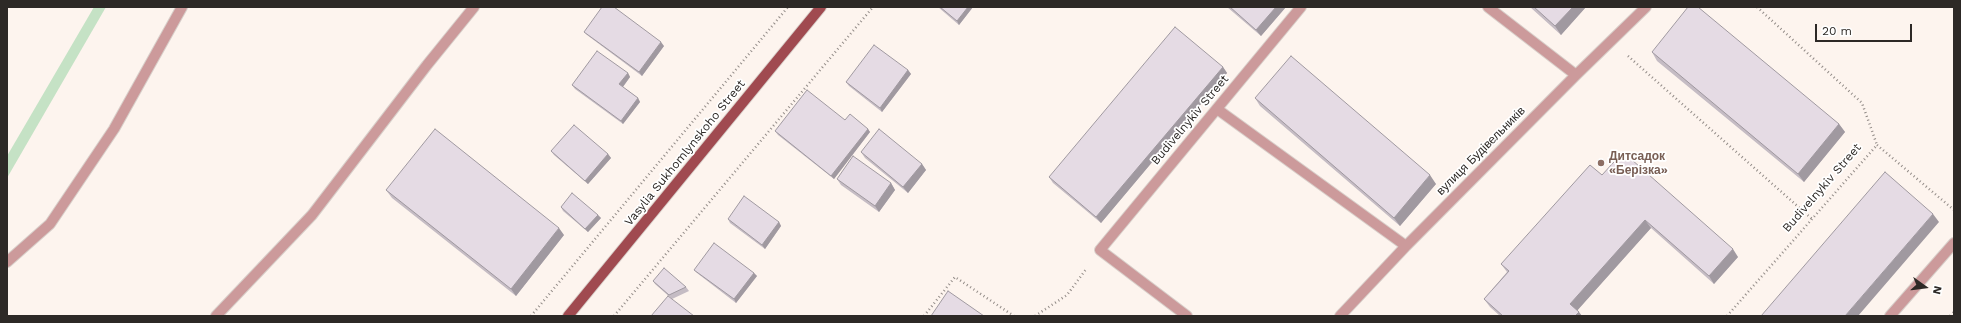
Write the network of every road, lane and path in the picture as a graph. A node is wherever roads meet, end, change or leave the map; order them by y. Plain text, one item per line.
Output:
1 (182, 7) edge
2 (474, 7) edge
3 (788, 7) edge
4 (821, 7) edge
5 (873, 7) edge
6 (1301, 7) edge
7 (1488, 7) edge
8 (1646, 7) edge
9 (1757, 7) edge
10 (1611, 41) junction
11 (1576, 75) junction
12 (1217, 108) junction
13 (1877, 145) junction
14 (1954, 210) edge
15 (1812, 219) junction
16 (1954, 243) edge
17 (1406, 246) junction
18 (1100, 250) junction
19 (7, 262) edge
20 (1954, 312) edge
21 (216, 316) edge
22 (531, 316) edge
23 (568, 316) edge
24 (614, 316) edge
25 (924, 316) edge
26 (1014, 316) edge
27 (1035, 316) edge
28 (1187, 316) edge
29 (1340, 316) edge
30 (1727, 316) edge
31 (1890, 316) edge
32 (1950, 316) edge

1 - 19 street
2 - 21 street
3 - 22 path
4 - 23 main road, Vasylia Sukhomlynskoho Street
5 - 24 path
6 - 12 street, Budivelnykiv Street
7 - 11 street
8 - 10 street, вулиця Будівельників
9 - 13 path, Budivelnykiv Street
10 - 11 street, вулиця Будівельників
10 - 15 path
11 - 17 street, вулиця Будівельників
12 - 17 street
12 - 18 street, Budivelnykiv Street
13 - 14 path
13 - 15 path, Budivelnykiv Street
15 - 30 path, Budivelnykiv Street
16 - 31 street
17 - 29 street, вулиця Будівельників
18 - 27 path
18 - 28 street
20 - 32 path
25 - 26 path

